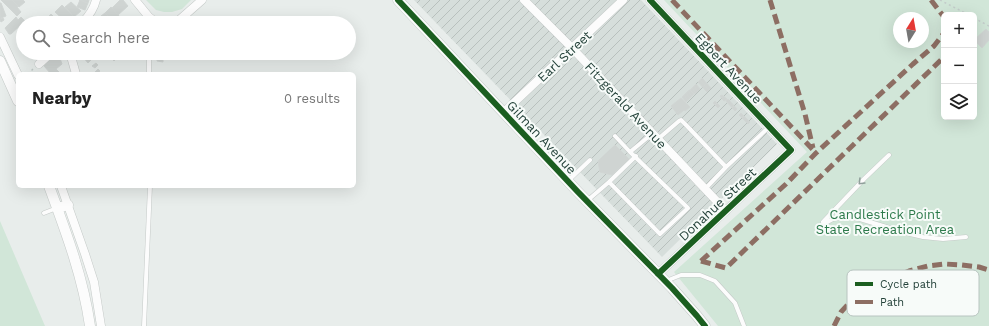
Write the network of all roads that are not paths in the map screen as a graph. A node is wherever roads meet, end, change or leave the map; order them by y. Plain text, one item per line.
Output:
1 (96, 0) edge
2 (135, 0) edge
3 (202, 0) edge
4 (398, 0) edge
5 (524, 0) edge
6 (623, 0) edge
7 (650, 0) edge
8 (89, 16) edge
9 (147, 16) edge
10 (184, 16) edge
11 (0, 37) edge
12 (572, 48) junction
13 (43, 60) edge
14 (72, 60) edge
15 (149, 60) edge
16 (0, 61) edge
17 (39, 64) dead end
18 (17, 72) edge
19 (75, 72) edge
20 (149, 72) edge
21 (14, 82) edge
22 (504, 112) junction
23 (769, 127) junction
24 (615, 136) dead end
25 (655, 136) junction
26 (791, 150) joint
27 (630, 152) junction
28 (889, 155) dead end
29 (636, 156) junction
30 (590, 160) dead end
31 (726, 167) junction
32 (568, 181) junction
33 (609, 182) junction
34 (51, 188) edge
35 (62, 188) edge
36 (150, 188) edge
37 (705, 188) junction
38 (588, 200) junction
39 (68, 205) junction
40 (58, 208) junction
41 (726, 211) junction
42 (44, 213) dead end
43 (966, 237) dead end
44 (658, 274) junction
45 (669, 285) junction
46 (90, 326) edge
47 (101, 326) edge
48 (144, 326) edge
49 (706, 326) edge
50 (744, 326) edge

1 - 8 street
2 - 9 street
3 - 10 street
4 - 22 street, Gilman Avenue
5 - 12 street, Fitzgerald Avenue
6 - 12 street, Earl Street
7 - 23 street, Egbert Avenue
11 - 18 street
12 - 22 street, Earl Street
12 - 25 street, Fitzgerald Avenue
13 - 17 street
14 - 19 street
15 - 20 lane
16 - 21 street
22 - 32 street, Gilman Avenue
23 - 26 street, Egbert Avenue
23 - 31 lane
24 - 27 lane
25 - 27 lane
25 - 31 lane
25 - 37 street, Fitzgerald Avenue
26 - 41 street, Donahue Street
27 - 29 lane
28 -> 43 lane
29 - 33 lane
29 - 33 lane
30 - 32 lane
31 - 37 lane
32 - 38 street, Gilman Avenue
33 - 38 lane
34 - 40 street
35 - 39 street
36 - 48 lane
37 - 41 street, Fitzgerald Avenue
38 - 44 street, Gilman Avenue
39 - 40 street
39 - 47 street
40 - 42 lane
40 - 46 street
41 - 44 street, Donahue Street
44 - 45 street, Gilman Avenue
45 - 49 street, Gilman Avenue
45 - 50 lane

